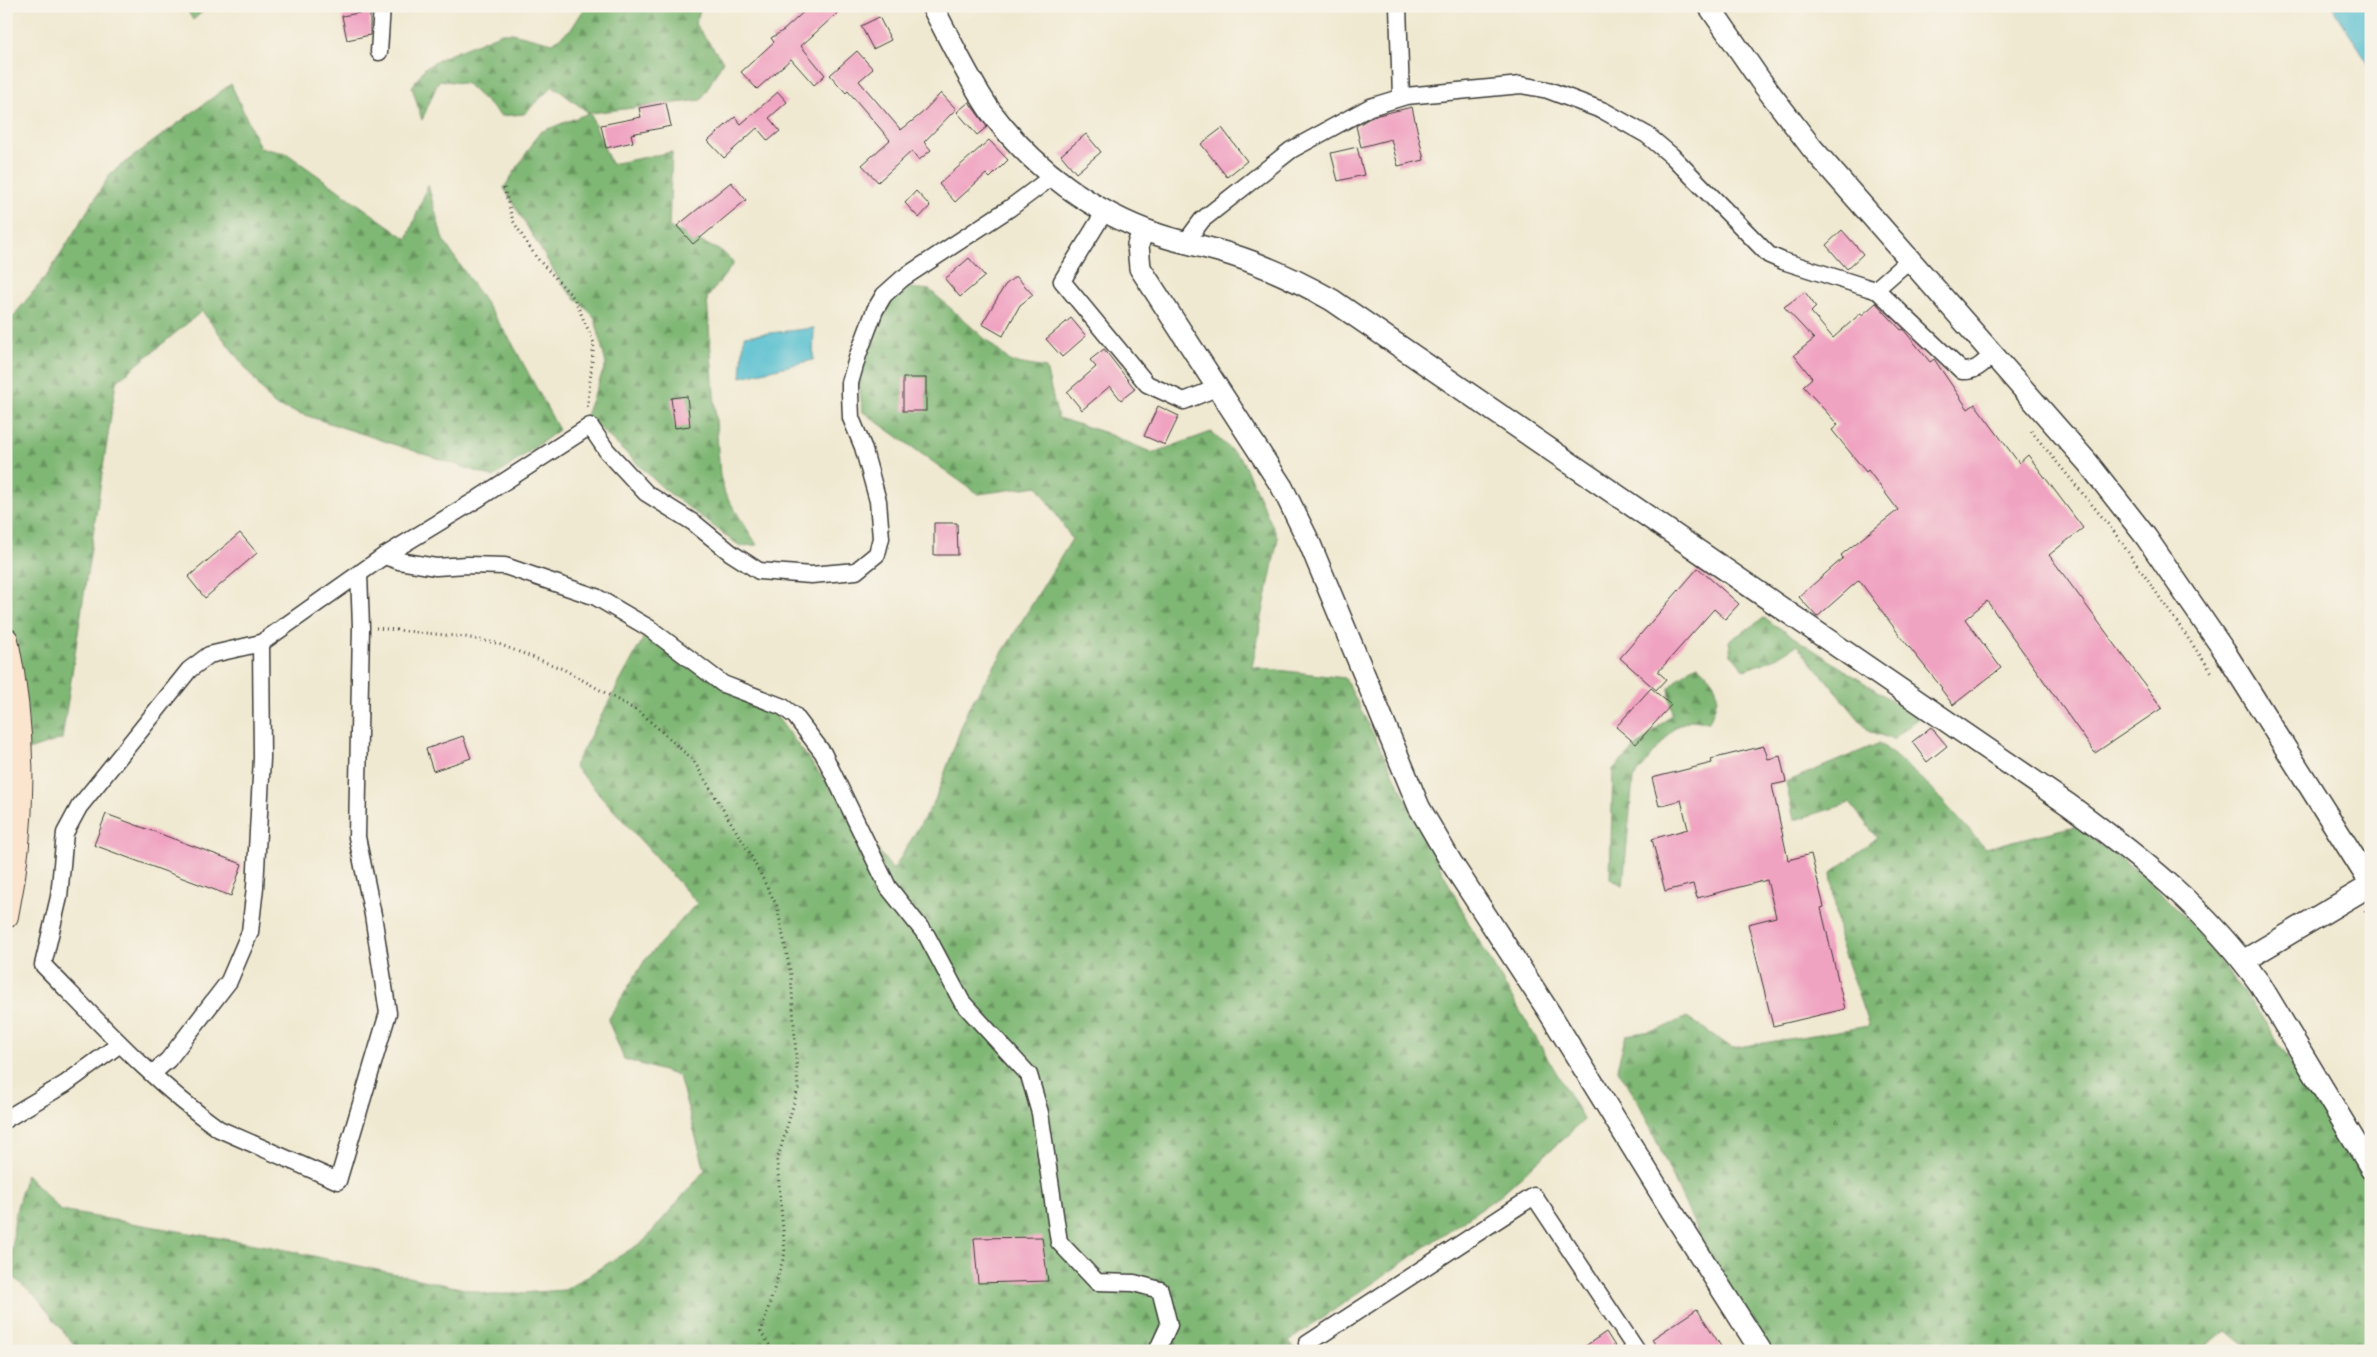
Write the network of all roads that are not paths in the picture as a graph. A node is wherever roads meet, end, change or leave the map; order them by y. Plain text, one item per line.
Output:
1 (382, 6) edge
2 (932, 6) edge
3 (1398, 6) edge
4 (1708, 6) edge
5 (379, 52) dead end
6 (1401, 97) junction
7 (1053, 176) junction
8 (1105, 212) junction
9 (1143, 230) junction
10 (1185, 242) junction
11 (1909, 260) junction
12 (1875, 290) junction
13 (1992, 355) junction
14 (1219, 387) junction
15 (384, 556) junction
16 (359, 573) junction
17 (6, 640) edge
18 (260, 643) junction
19 (2366, 887) edge
20 (6, 916) edge
21 (2243, 962) junction
22 (120, 1044) junction
23 (152, 1073) junction
24 (6, 1119) edge
25 (2371, 1168) edge
26 (1157, 1351) edge
27 (1312, 1351) edge
28 (1637, 1351) edge
29 (1761, 1351) edge

1 - 5 street
2 - 7 street
3 - 6 street
4 - 11 street
6 - 10 street
6 - 12 street
7 - 8 street
7 - 15 street
8 - 9 street
8 - 14 street
9 - 10 street
9 - 14 street
10 - 21 street
11 - 12 street
11 - 13 street
12 - 13 street
13 - 19 street
14 - 29 street
15 - 16 street
15 - 26 street
16 - 18 street
16 - 23 street
17 - 20 main road
18 - 22 street
18 - 23 street
19 - 21 street
21 - 25 street
22 - 23 street
22 - 24 street
27 - 28 street

